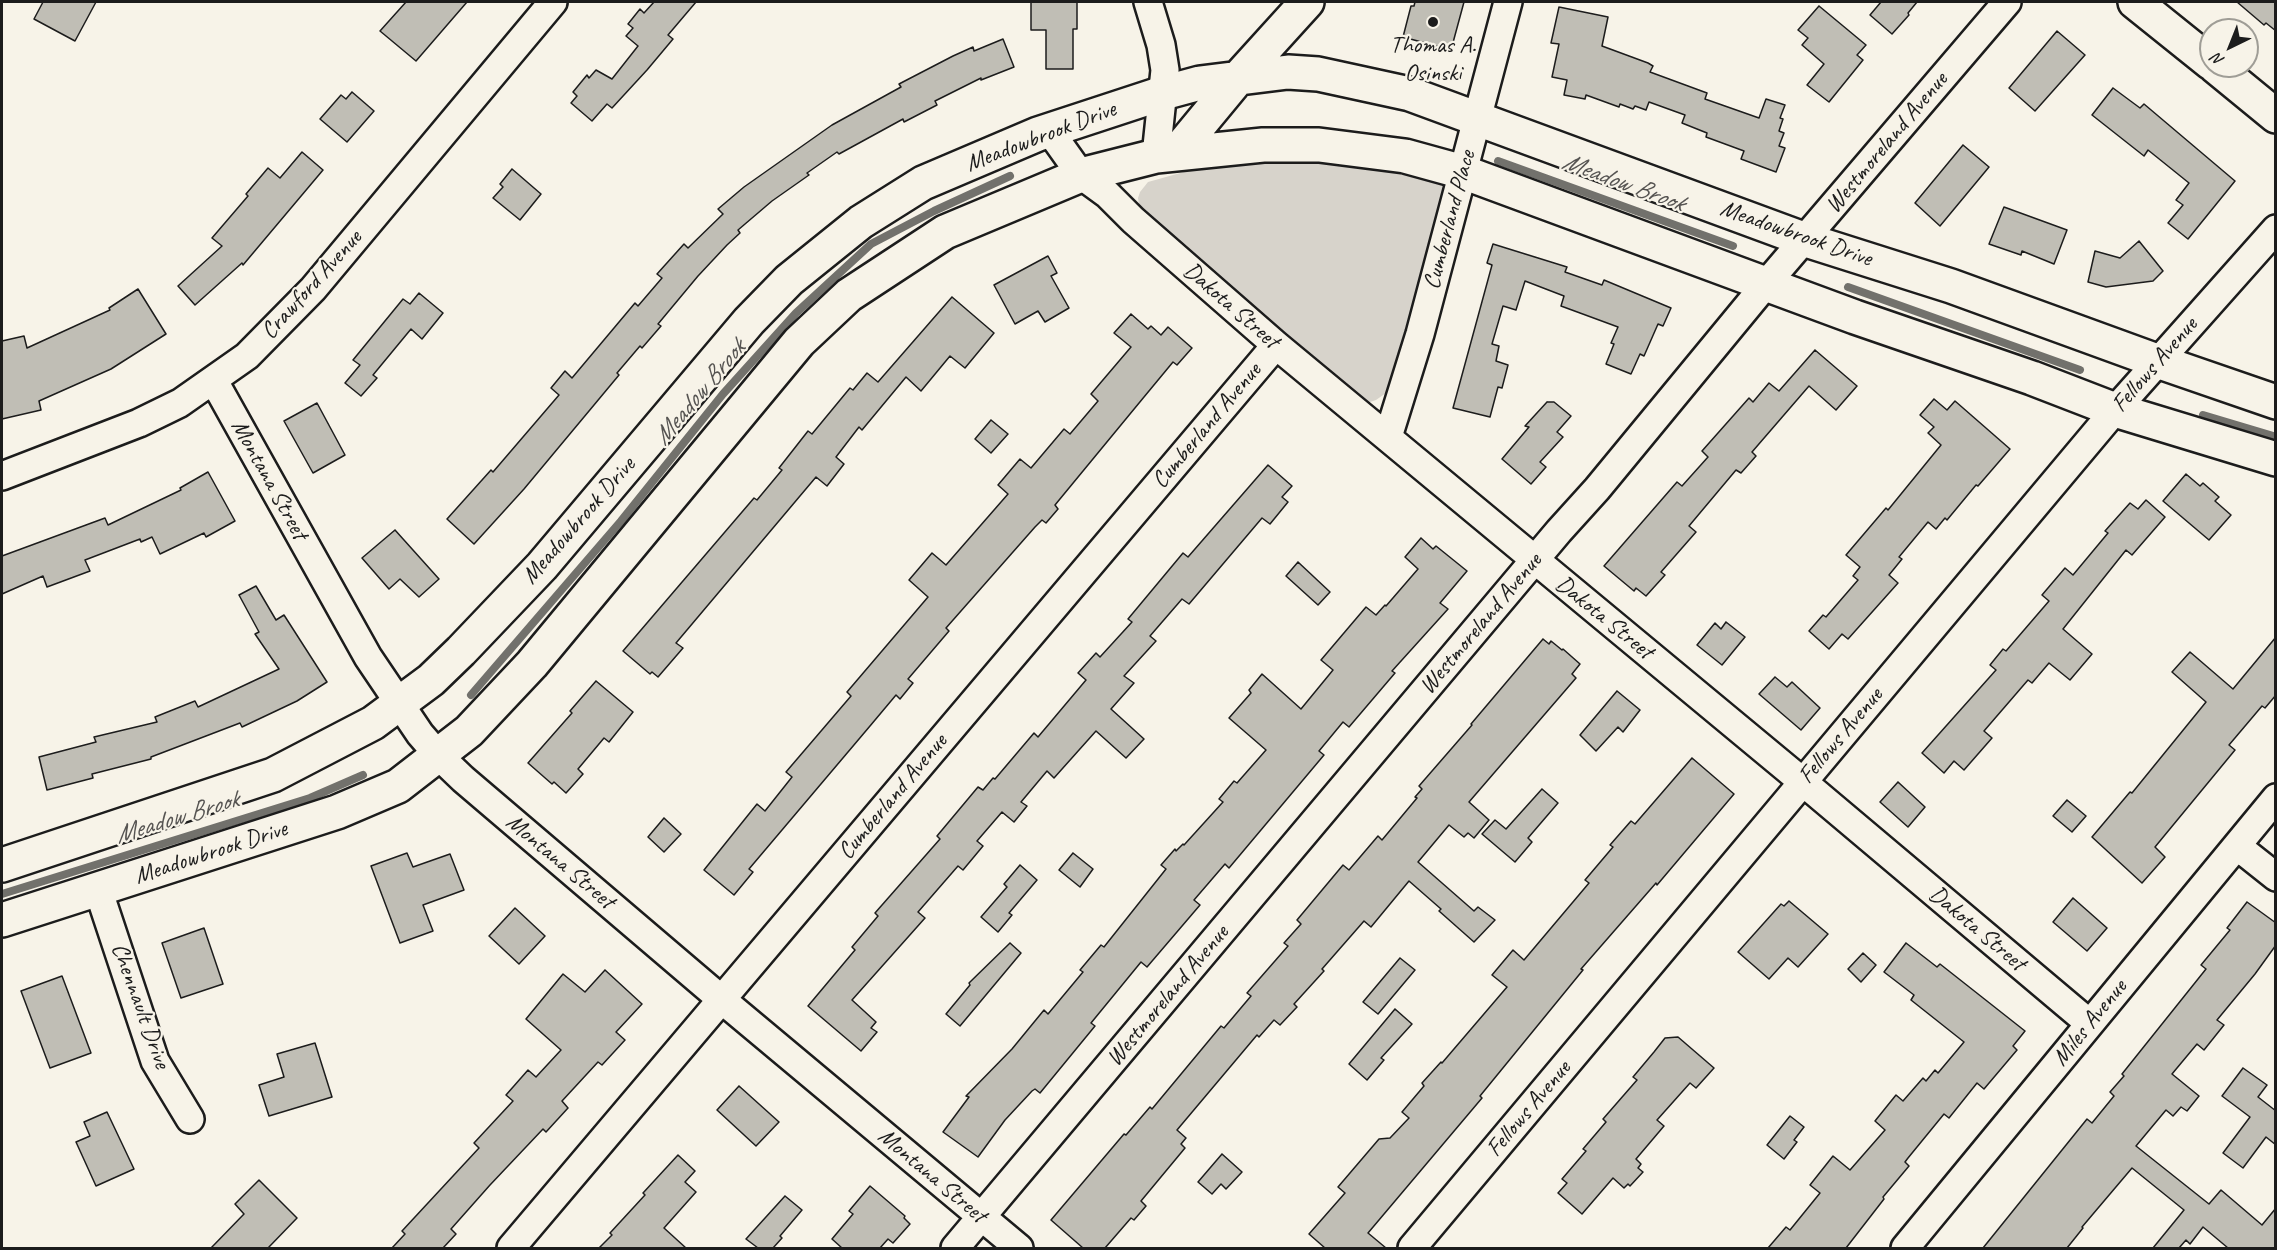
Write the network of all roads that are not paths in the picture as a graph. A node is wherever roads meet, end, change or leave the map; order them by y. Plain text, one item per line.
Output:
1 (553, 2) edge
2 (1148, 2) edge
3 (1307, 2) edge
4 (1508, 2) edge
5 (2007, 2) edge
6 (2146, 5) edge
7 (2199, 52) edge
8 (1239, 76) junction
9 (2229, 78) edge
10 (1162, 93) junction
11 (2276, 116) edge
12 (1477, 118) junction
13 (1049, 130) junction
14 (1167, 154) junction
15 (1463, 172) junction
16 (1082, 175) junction
17 (2276, 229) edge
18 (1806, 240) junction
19 (1766, 284) junction
20 (1276, 345) junction
21 (2157, 361) junction
22 (214, 381) junction
23 (2276, 402) edge
24 (2115, 410) junction
25 (1388, 437) junction
26 (2276, 459) edge
27 (2, 476) edge
28 (1534, 561) junction
29 (399, 704) junction
30 (439, 756) junction
31 (1803, 782) junction
32 (2276, 798) edge
33 (2237, 846) junction
34 (2, 865) edge
35 (2276, 877) edge
36 (98, 889) junction
37 (2, 920) edge
38 (721, 999) junction
39 (2089, 1023) junction
40 (190, 1119) dead end
41 (981, 1217) junction
42 (511, 1248) edge
43 (955, 1248) edge
44 (1019, 1248) edge
45 (1412, 1248) edge
46 (1905, 1248) edge

1 - 22 street, Crawford Avenue
2 - 10 street
3 - 8 street
4 - 12 street, Cumberland Place
5 - 18 street, Westmoreland Avenue
6 - 7 street
8 - 10 street, Meadowbrook Drive
8 - 12 street, Meadowbrook Drive
8 - 14 street
9 - 11 street
10 - 13 street, Meadowbrook Drive
10 - 14 street
12 - 15 street, Cumberland Place
12 - 18 street, Meadowbrook Drive
13 - 16 street, Dakota Street
13 - 29 street, Meadowbrook Drive
14 - 15 street, Meadowbrook Drive
14 - 16 street, Meadowbrook Drive
15 - 19 street, Meadowbrook Drive
15 - 25 street, Cumberland Place
16 - 20 street, Dakota Street
16 - 30 street, Meadowbrook Drive
17 - 21 street, Fellows Avenue
18 - 19 street, Westmoreland Avenue
18 - 21 street, Meadowbrook Drive
19 - 24 street, Meadowbrook Drive
19 - 28 street, Westmoreland Avenue
20 - 25 street, Dakota Street
20 - 38 street, Cumberland Avenue
21 - 23 street, Meadowbrook Drive
21 - 24 street, Fellows Avenue
22 - 27 street, Crawford Avenue
22 - 29 street, Montana Street
24 - 26 street, Meadowbrook Drive
24 - 31 street, Fellows Avenue
25 - 28 street, Dakota Street
28 - 31 street, Dakota Street
28 - 41 street, Westmoreland Avenue
29 - 30 street, Montana Street
29 - 34 street, Meadowbrook Drive
30 - 36 street, Meadowbrook Drive
30 - 38 street, Montana Street
31 - 39 street, Dakota Street
31 - 45 street, Fellows Avenue
32 - 33 street, Miles Avenue
33 - 35 street
33 - 39 street, Miles Avenue
36 - 37 street, Meadowbrook Drive
36 - 40 street, Chennault Drive
38 - 41 street, Montana Street
38 - 42 street, Cumberland Avenue
39 - 46 street, Miles Avenue
41 - 43 street, Westmoreland Avenue
41 - 44 street, Montana Street

